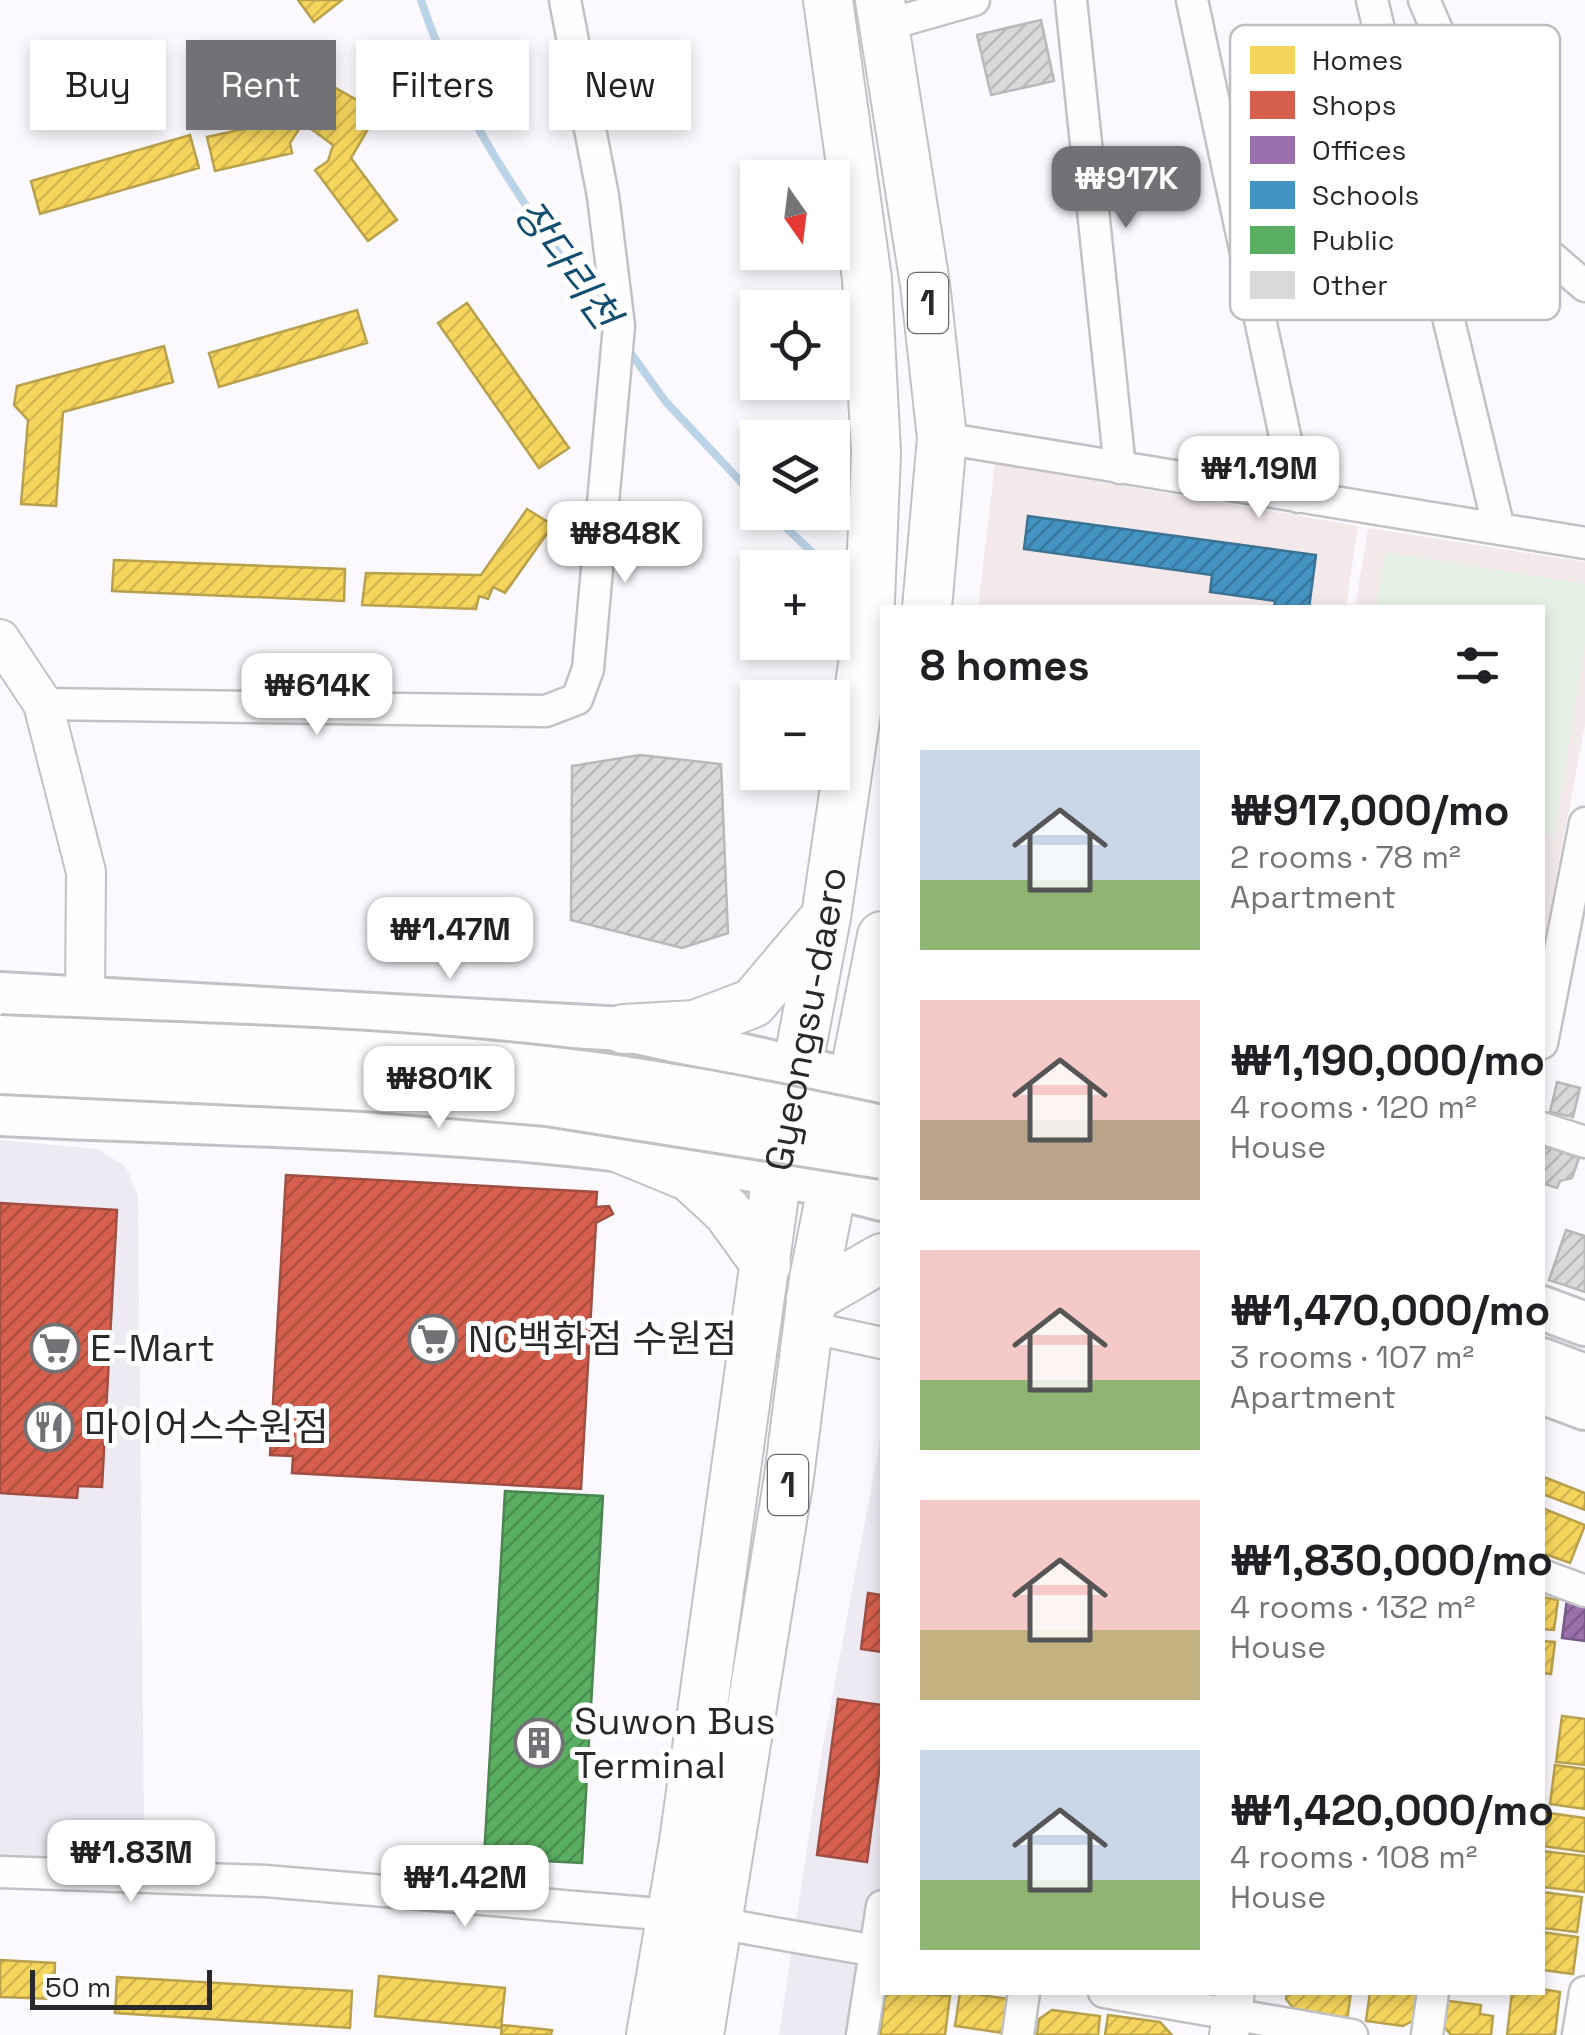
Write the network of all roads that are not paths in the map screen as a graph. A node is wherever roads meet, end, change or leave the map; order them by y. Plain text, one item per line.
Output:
1 (565, 0) edge
2 (828, 0) edge
3 (974, 0) edge
4 (1072, 0) edge
5 (1192, 0) edge
6 (1372, 0) edge
7 (1424, 0) edge
8 (883, 12) edge
9 (1378, 25) edge
10 (1435, 25) edge
11 (1230, 178) edge
12 (1560, 264) edge
13 (1585, 286) edge
14 (1260, 320) edge
15 (1448, 320) edge
16 (942, 438) junction
17 (1120, 468) junction
18 (1298, 497) junction
19 (1498, 529) junction
20 (1585, 543) edge
21 (927, 605) edge
22 (0, 639) edge
23 (43, 704) junction
24 (1585, 823) edge
25 (826, 916) junction
26 (880, 956) edge
27 (0, 994) edge
28 (86, 998) junction
29 (1545, 1028) edge
30 (624, 1029) junction
31 (0, 1037) edge
32 (797, 1066) junction
33 (0, 1072) edge
34 (867, 1083) edge
35 (0, 1114) edge
36 (880, 1128) edge
37 (1545, 1129) edge
38 (1585, 1142) edge
39 (617, 1147) junction
40 (880, 1157) edge
41 (778, 1174) junction
42 (831, 1186) junction
43 (880, 1198) edge
44 (880, 1260) edge
45 (766, 1265) junction
46 (1545, 1309) edge
47 (810, 1313) junction
48 (1585, 1324) edge
49 (880, 1341) edge
50 (1545, 1361) edge
51 (1585, 1376) edge
52 (1545, 1393) edge
53 (1585, 1408) edge
54 (1545, 1423) edge
55 (1585, 1438) edge
56 (1545, 1576) edge
57 (1585, 1591) edge
58 (0, 1872) edge
59 (694, 1918) junction
60 (879, 1951) edge
61 (1585, 1992) edge
62 (1024, 1995) edge
63 (1121, 1995) edge
64 (1433, 1995) edge
65 (1232, 2014) edge
66 (651, 2035) edge
67 (700, 2035) edge
68 (862, 2035) edge
69 (1018, 2035) edge
70 (1352, 2035) edge
71 (1426, 2035) edge
72 (1578, 2035) edge

1 - 23 street
2 - 25 main road, Gyeongsu-daero / 1
3 - 8 street
4 - 17 street
5 - 11 street
6 - 9 street
7 - 10 street
8 - 16 main road, 1
12 - 13 street
14 - 18 street
15 - 19 street
16 - 17 street
16 - 21 main road, 1
17 - 18 street
18 - 19 street
19 - 20 street
22 - 23 street
23 - 28 street
24 - 29 street
25 - 30 main road
25 - 32 main road, Gyeongsu-daero / 1
26 - 34 main road, Gyeongsu-daero / 1
27 - 28 main road
28 - 30 main road
30 - 32 main road
31 - 36 main road, bridge
32 - 34 main road
32 - 41 main road, Gyeongsu-daero / 1
33 - 40 main road, bridge
34 - 42 main road, Gyeongsu-daero / 1
35 - 39 main road
37 - 38 street
39 - 41 main road
39 - 45 main road
41 - 42 main road
41 - 45 main road, Gyeongsu-daero / 1
42 - 43 main road
42 - 47 main road, Gyeongsu-daero / 1
44 - 47 main road
45 - 59 main road, Gyeongsu-daero / 1
46 - 48 main road
47 - 49 street
47 - 59 main road, Gyeongsu-daero / 1
50 - 51 main road
52 - 53 main road
54 - 55 main road
56 - 57 street
58 - 59 street
59 - 60 street
59 - 66 main road, Gyeongsu-daero / 1
59 - 67 main road, Gyeongsu-daero / 1
60 - 68 street
61 - 72 street
62 - 69 street
63 - 65 street
64 - 71 street
65 - 70 street

